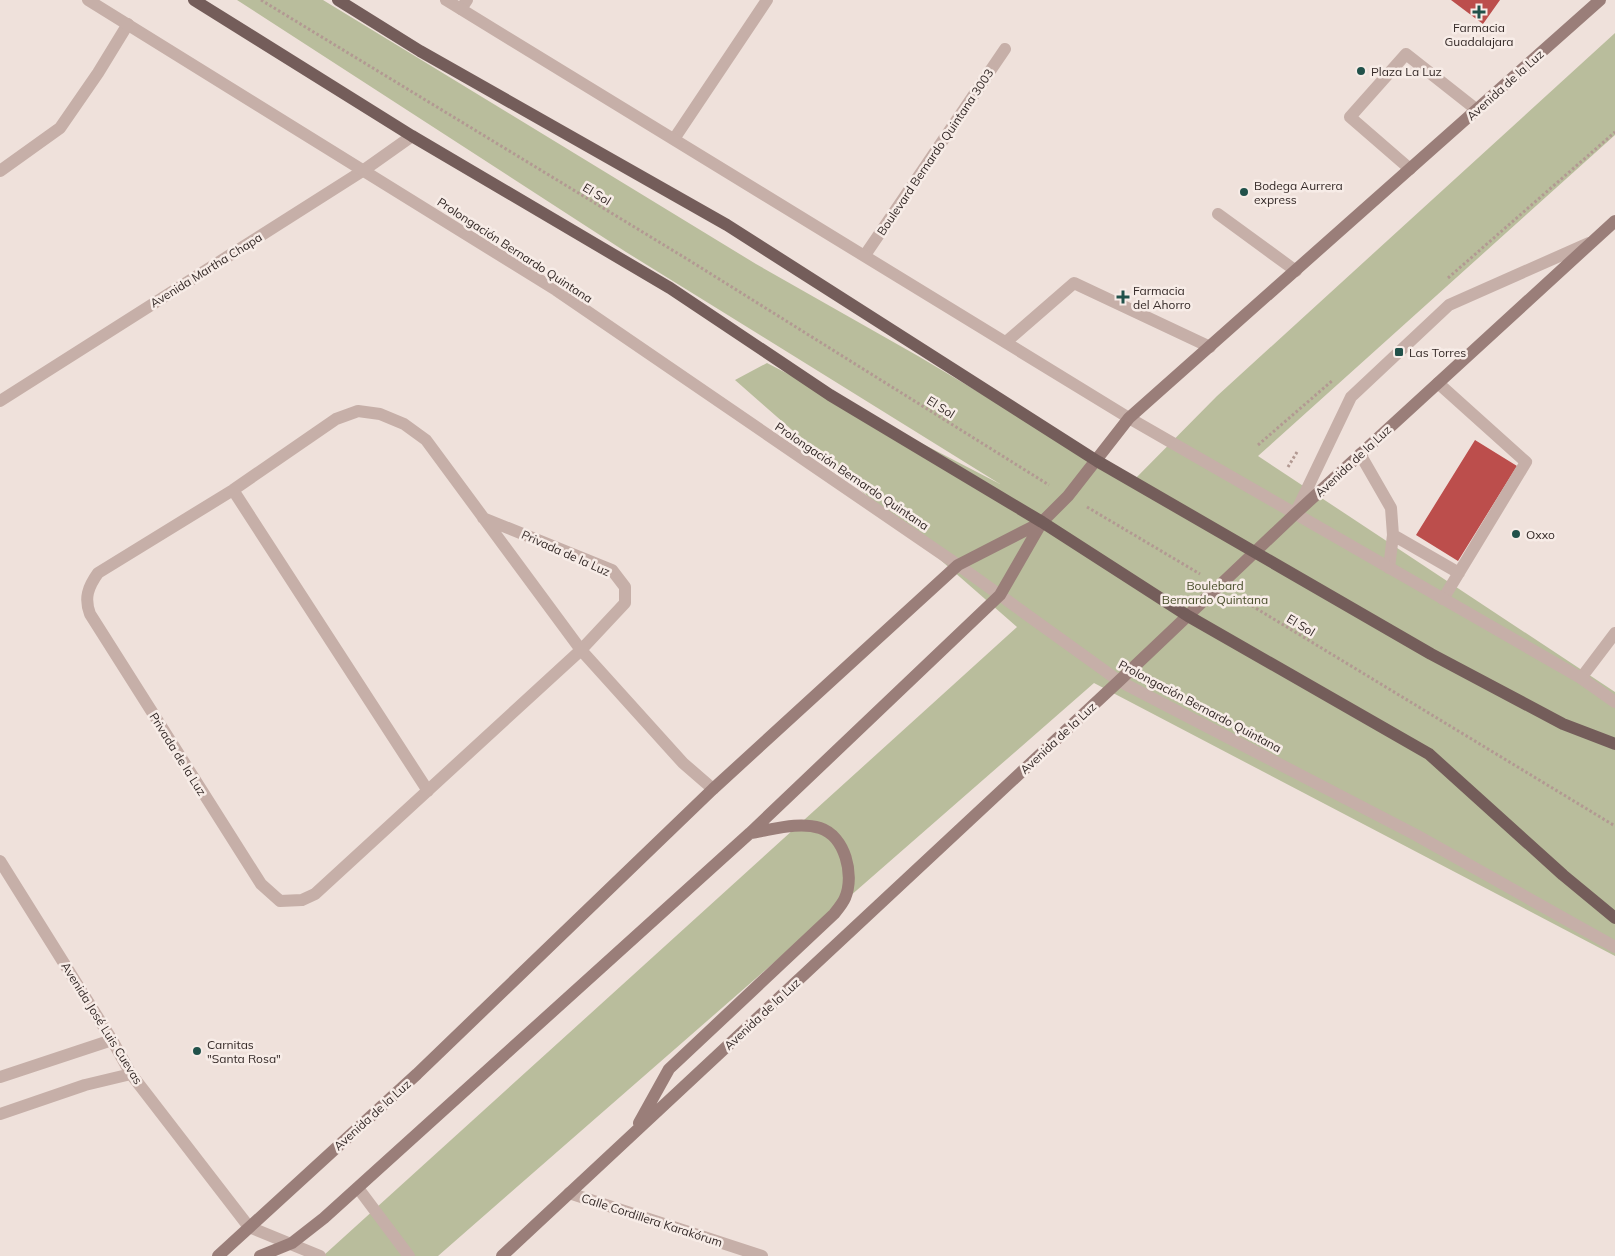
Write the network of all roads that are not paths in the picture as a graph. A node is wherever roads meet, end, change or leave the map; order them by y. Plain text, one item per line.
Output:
1 (88, 0) edge
2 (194, 0) edge
3 (338, 0) edge
4 (446, 0) edge
5 (767, 0) edge
6 (1600, 0) edge
7 (464, 4) edge
8 (128, 24) junction
9 (1005, 49) dead end
10 (1477, 110) junction
11 (412, 136) junction
12 (674, 139) junction
13 (364, 170) junction
14 (1410, 170) junction
15 (0, 171) edge
16 (1218, 214) dead end
17 (1615, 221) edge
18 (1591, 242) junction
19 (865, 256) junction
20 (1296, 271) junction
21 (1006, 342) junction
22 (1210, 347) junction
23 (1438, 383) junction
24 (0, 401) edge
25 (1129, 418) junction
26 (1360, 454) junction
27 (1096, 461) junction
28 (233, 490) junction
29 (1295, 514) junction
30 (483, 518) junction
31 (1042, 522) junction
32 (1393, 535) junction
33 (1254, 552) junction
34 (958, 565) junction
35 (1389, 568) junction
36 (1459, 573) junction
37 (1000, 595) junction
38 (1444, 599) junction
39 (1188, 616) junction
40 (1615, 633) edge
41 (581, 650) junction
42 (1581, 678) junction
43 (1119, 681) junction
44 (1615, 702) edge
45 (1615, 744) edge
46 (713, 789) junction
47 (428, 791) junction
48 (750, 833) junction
49 (0, 861) edge
50 (1615, 918) edge
51 (1615, 947) edge
52 (112, 1040) junction
53 (131, 1074) junction
54 (0, 1077) edge
55 (0, 1114) edge
56 (633, 1134) junction
57 (358, 1188) junction
58 (569, 1193) junction
59 (249, 1227) junction
60 (292, 1243) junction
61 (218, 1256) edge
62 (260, 1256) edge
63 (320, 1256) edge
64 (409, 1256) edge
65 (502, 1256) edge
66 (762, 1256) edge

1 - 8 street, Prolongación Bernardo Quintana
2 - 11 main road
3 - 27 main road
4 - 7 street
5 - 12 street
6 - 10 main road, Avenida de la Luz
7 - 12 street
8 - 13 street, Prolongación Bernardo Quintana
8 - 15 street
9 - 19 street, Boulevard Bernardo Quintana 3003
10 - 14 main road, Avenida de la Luz
10 - 14 street
11 - 13 street, Avenida Martha Chapa
11 - 31 main road
12 - 19 street
13 - 24 street, Avenida Martha Chapa
13 - 34 street, Prolongación Bernardo Quintana
14 - 20 main road, Avenida de la Luz
16 - 20 street
17 - 18 main road, Avenida de la Luz
18 - 23 main road, Avenida de la Luz
18 - 29 street
19 - 21 street
20 - 22 main road, Avenida de la Luz
21 - 22 street
21 - 25 street
22 - 25 main road, Avenida de la Luz
23 - 26 main road, Avenida de la Luz
23 - 36 street
25 - 27 main road, Avenida de la Luz
25 - 29 street
26 - 29 main road, Avenida de la Luz
26 - 32 street
27 - 31 main road, Avenida de la Luz
27 - 33 main road
28 - 30 street, Privada de la Luz
28 - 47 street
28 - 47 street, Privada de la Luz
29 - 33 main road, Avenida de la Luz
29 - 35 street
30 - 41 street, Privada de la Luz
30 - 41 street, Privada de la Luz
31 - 34 main road, Avenida de la Luz
31 - 37 main road, Avenida de la Luz
31 - 39 main road
32 - 35 street
32 - 36 street
33 - 39 main road, Avenida de la Luz
33 - 45 main road
34 - 37 street, Prolongación Bernardo Quintana
34 - 46 main road, Avenida de la Luz
35 - 38 street
36 - 38 street
37 - 43 street, Prolongación Bernardo Quintana
37 - 48 main road, Avenida de la Luz
38 - 42 street
39 - 43 main road, Avenida de la Luz
39 - 50 main road
40 - 42 street
41 - 46 street, Privada de la Luz
41 - 47 street, Privada de la Luz
42 - 44 street
43 - 51 street, Prolongación Bernardo Quintana
43 - 56 main road, Avenida de la Luz
46 - 59 main road, Avenida de la Luz
48 - 56 main road
48 - 57 main road, Avenida de la Luz
49 - 52 street, Avenida José Luis Cuevas
52 - 53 street, Avenida José Luis Cuevas
52 - 54 street
53 - 55 street
53 - 59 street, Avenida José Luis Cuevas
56 - 58 main road, Avenida de la Luz
57 - 60 main road, Avenida de la Luz
57 - 64 street
58 - 65 main road, Avenida de la Luz
58 - 66 street, Calle Cordillera Karakórum
59 - 60 street
59 - 61 main road, Avenida de la Luz
60 - 62 main road, Avenida de la Luz
60 - 63 street

